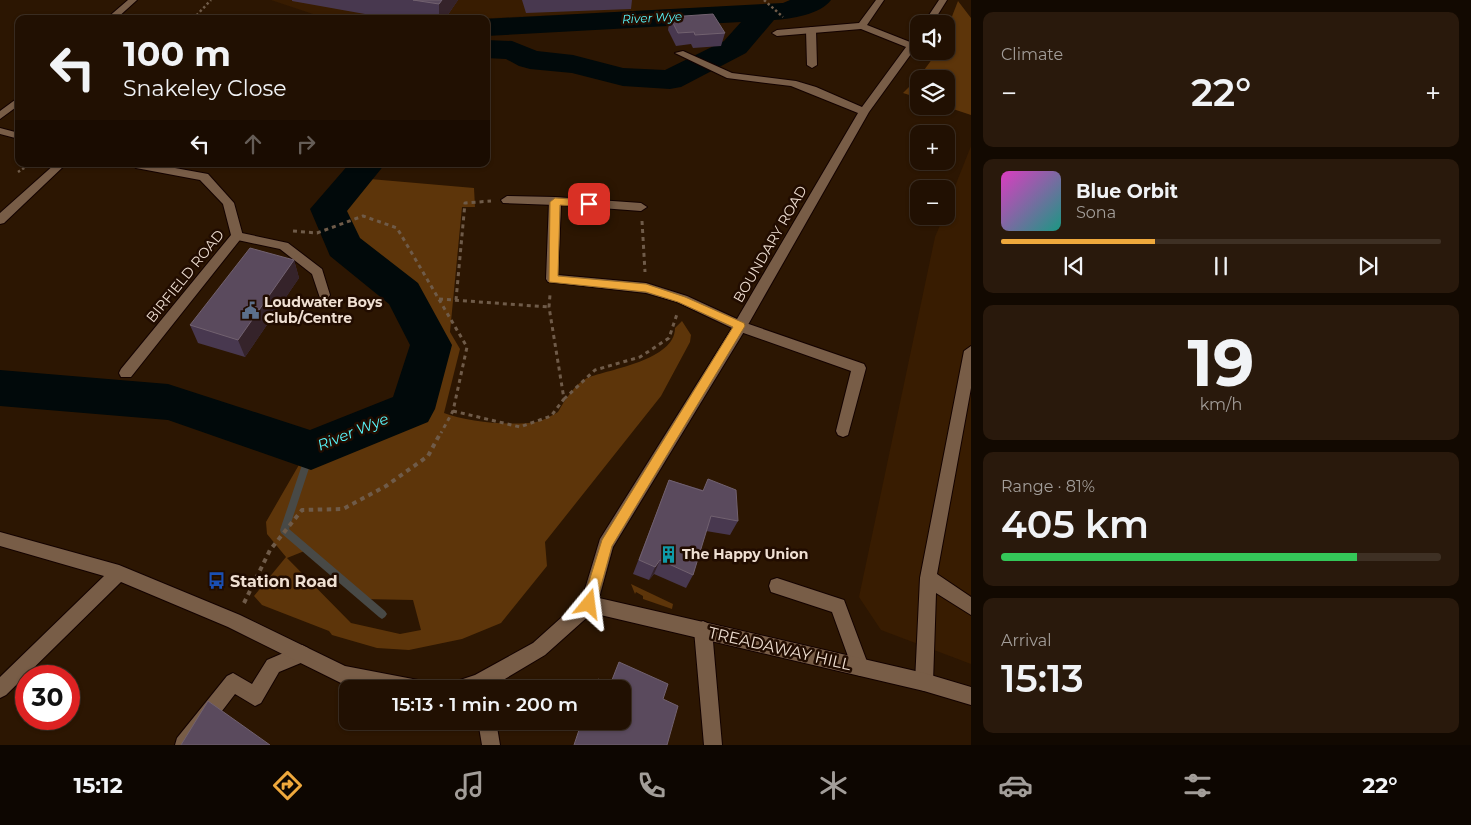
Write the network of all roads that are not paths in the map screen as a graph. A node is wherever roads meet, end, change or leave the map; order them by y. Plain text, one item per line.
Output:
1 (133, 0) edge
2 (880, 0) edge
3 (943, 0) edge
4 (115, 15) edge
5 (933, 15) edge
6 (862, 26) junction
7 (811, 30) junction
8 (777, 33) dead end
9 (910, 39) edge
10 (910, 49) edge
11 (680, 53) dead end
12 (812, 65) dead end
13 (15, 103) edge
14 (864, 112) junction
15 (0, 116) edge
16 (0, 131) edge
17 (15, 135) edge
18 (58, 167) edge
19 (151, 167) edge
20 (507, 200) road end
21 (555, 202) junction
22 (641, 206) road end
23 (0, 220) edge
24 (237, 236) junction
25 (324, 295) dead end
26 (740, 326) junction
27 (971, 351) edge
28 (126, 373) dead end
29 (843, 430) dead end
30 (0, 539) edge
31 (119, 573) junction
32 (928, 578) junction
33 (777, 586) dead end
34 (589, 604) junction
35 (971, 607) edge
36 (703, 630) junction
37 (302, 654) junction
38 (860, 667) junction
39 (370, 680) edge
40 (489, 680) edge
41 (924, 682) junction
42 (0, 689) edge
43 (971, 696) edge
44 (488, 730) edge
45 (184, 745) edge
46 (490, 745) edge
47 (713, 745) edge

1 - 4 street
2 - 6 street
3 - 5 street
6 - 7 street
6 - 9 street
7 - 8 street
7 - 12 street
10 - 14 street, BOUNDARY ROAD
11 - 14 street
13 - 15 street
14 - 26 street, BOUNDARY ROAD
16 - 17 street
18 - 23 street
19 - 24 street, BIRFIELD ROAD
20 - 21 street
21 - 22 street
21 - 26 street
24 - 25 street
24 - 28 street, BIRFIELD ROAD
26 - 29 street
26 - 34 street, BOUNDARY ROAD
27 - 32 street
30 - 31 street
31 - 37 street
31 - 42 street
32 - 35 street
32 - 41 street
33 - 38 street
34 - 36 street, TREADAWAY HILL
34 - 40 street
36 - 38 street, TREADAWAY HILL
36 - 47 street
37 - 39 street
37 - 45 street
38 - 41 street, TREADAWAY HILL
41 - 43 street, TREADAWAY HILL
44 - 46 street

